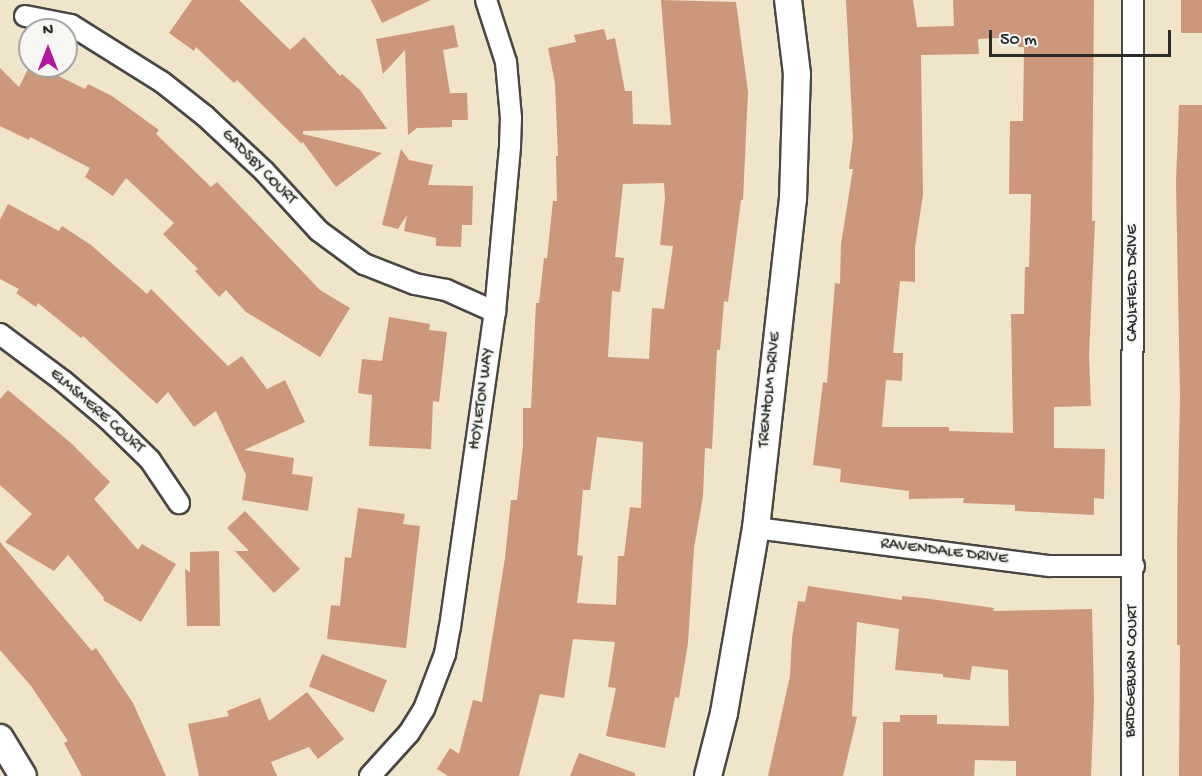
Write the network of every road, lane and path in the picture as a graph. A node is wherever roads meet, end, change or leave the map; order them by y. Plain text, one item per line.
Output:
1 (486, 0) edge
2 (788, 0) edge
3 (1133, 0) edge
4 (25, 16) dead end
5 (495, 312) junction
6 (0, 334) edge
7 (179, 503) dead end
8 (756, 528) junction
9 (1134, 566) junction
10 (0, 738) edge
11 (23, 776) edge
12 (370, 776) edge
13 (708, 776) edge
14 (1132, 776) edge

1 - 5 street, HOYLETON WAY
2 - 8 street, TRENHOLM DRIVE
3 - 9 street, CAULFIELD DRIVE
4 - 5 street, GADSBY COURT
5 - 12 street, HOYLETON WAY
6 - 7 street, ELMSMERE COURT
8 - 9 street, RAVENDALE DRIVE
8 - 13 street, TRENHOLM DRIVE
9 - 14 street, BRIDGEBURN COURT
10 - 11 street

